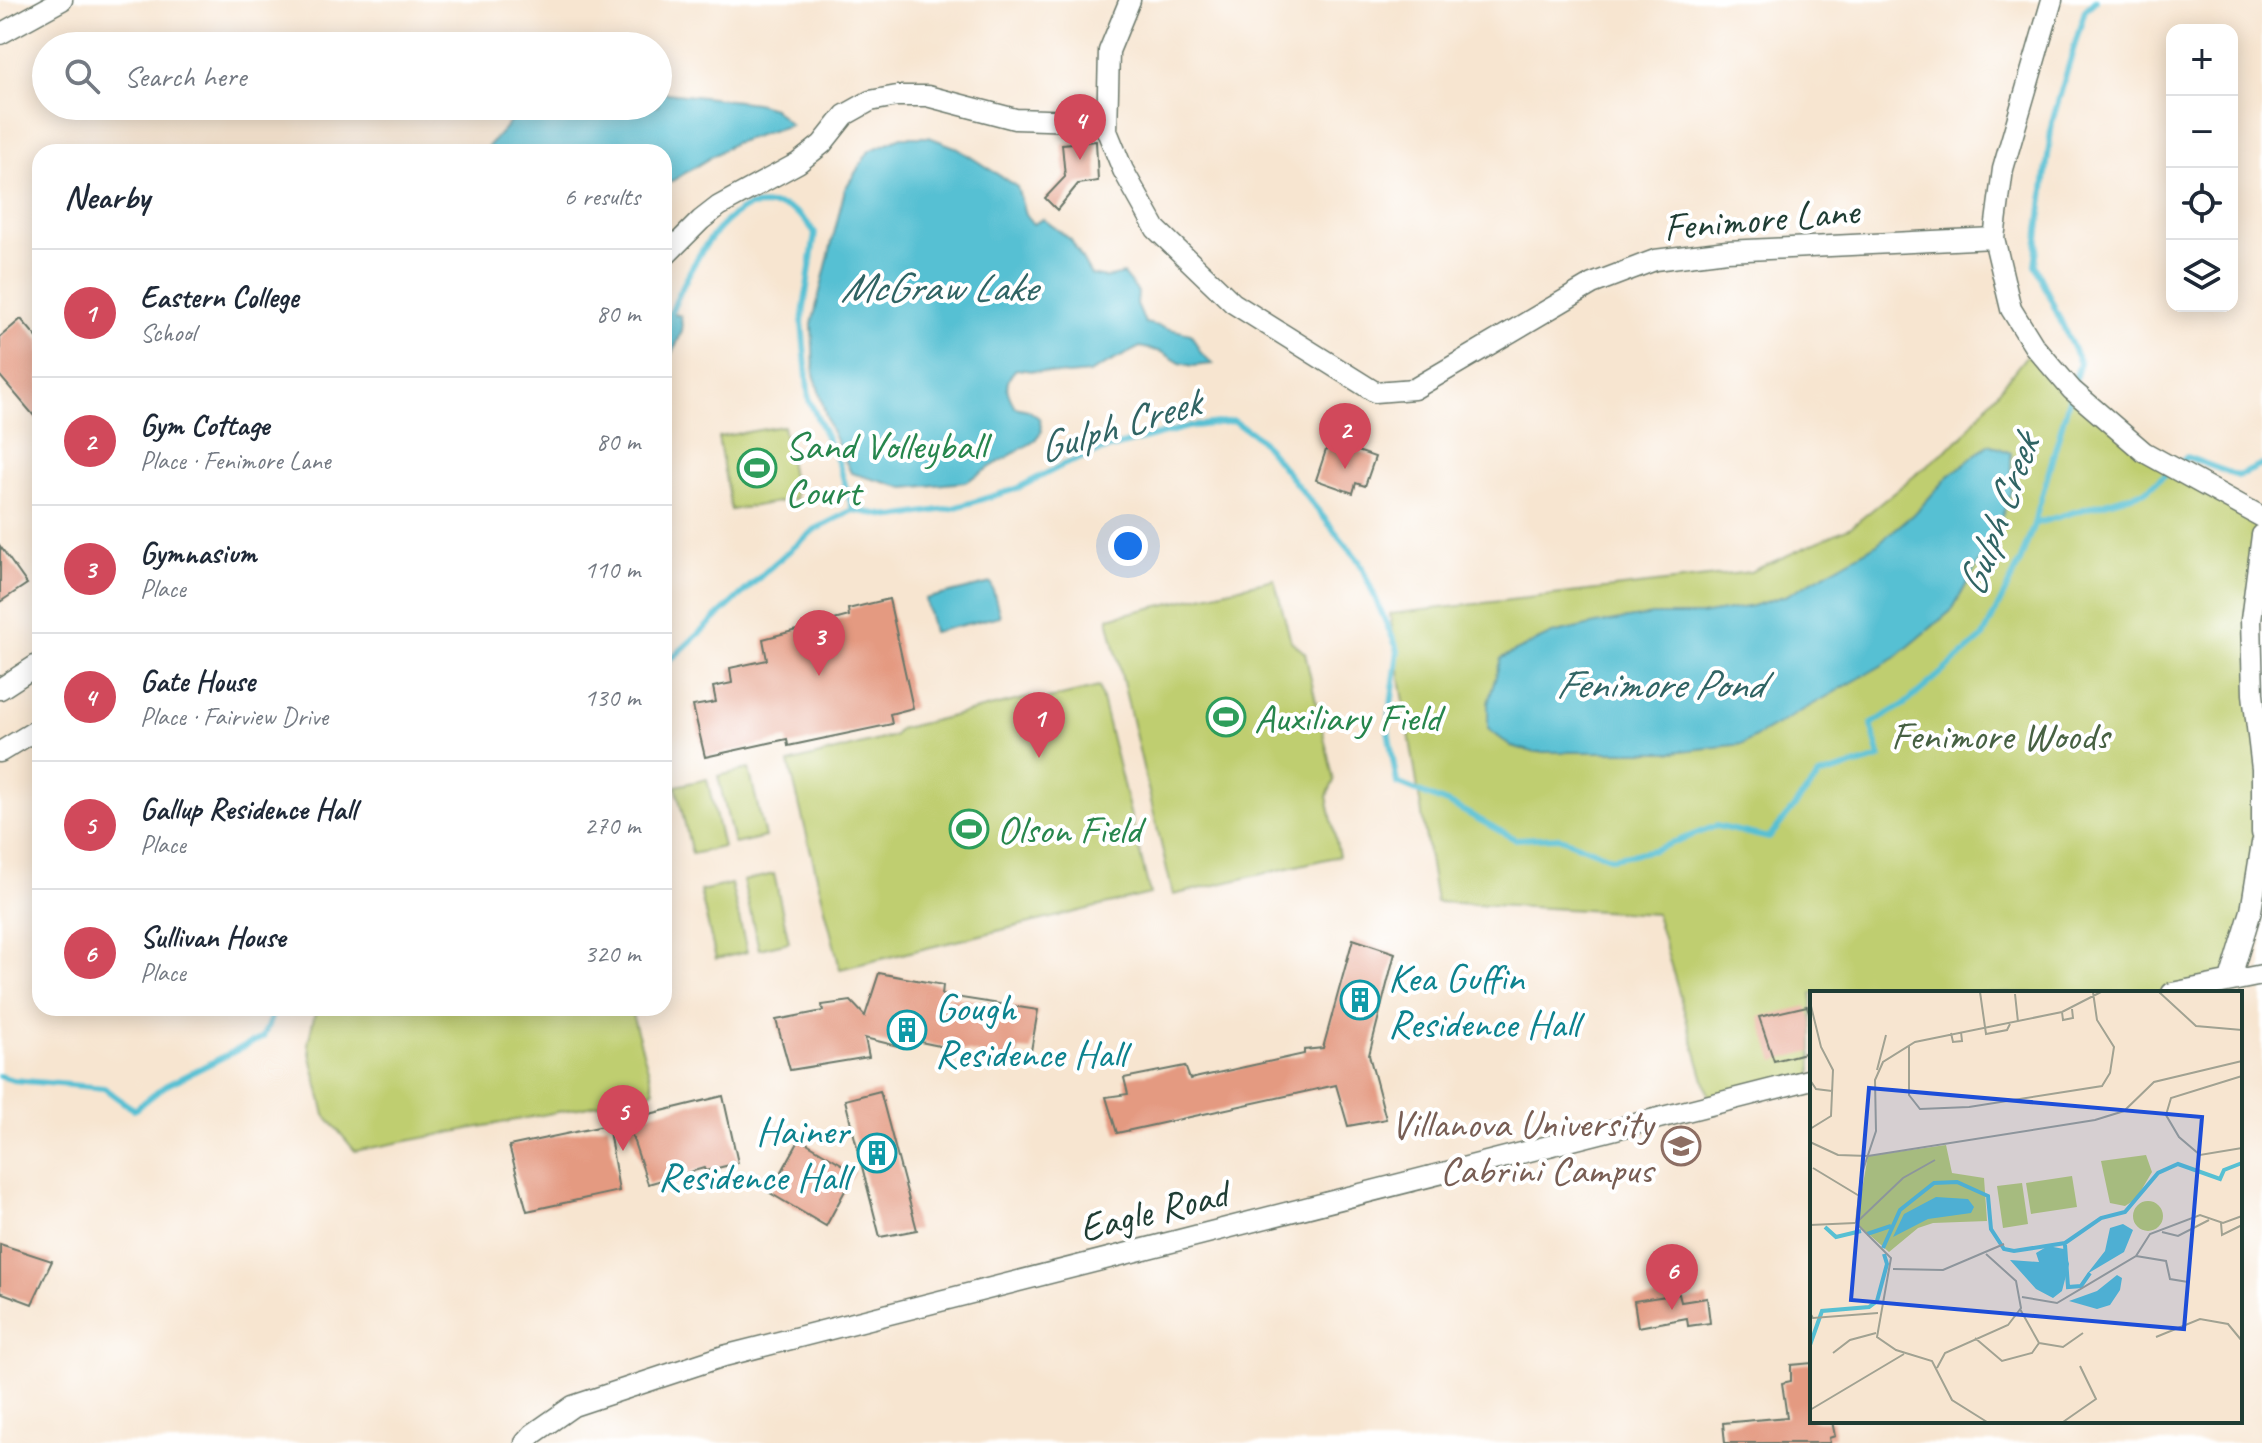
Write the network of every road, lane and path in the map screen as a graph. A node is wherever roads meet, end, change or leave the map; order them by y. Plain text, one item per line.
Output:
1 (62, 0) edge
2 (1130, 0) edge
3 (2052, 0) edge
4 (0, 34) edge
5 (1107, 122) junction
6 (1994, 238) junction
7 (672, 249) edge
8 (2262, 517) edge
9 (2262, 535) edge
10 (32, 668) edge
11 (0, 689) edge
12 (2258, 702) edge
13 (32, 733) edge
14 (0, 752) edge
15 (2262, 833) edge
16 (2262, 843) edge
17 (2262, 975) edge
18 (2230, 980) junction
19 (2181, 991) edge
20 (1810, 1080) edge
21 (525, 1443) edge

1 - 4 street
2 - 5 street
3 - 6 street
5 - 6 street, Fenimore Lane
5 - 7 street
6 - 8 street
9 - 12 street
10 - 11 street
12 - 15 street
13 - 14 street
16 - 18 street
17 - 18 street
18 - 19 street
20 - 21 street, Eagle Road

